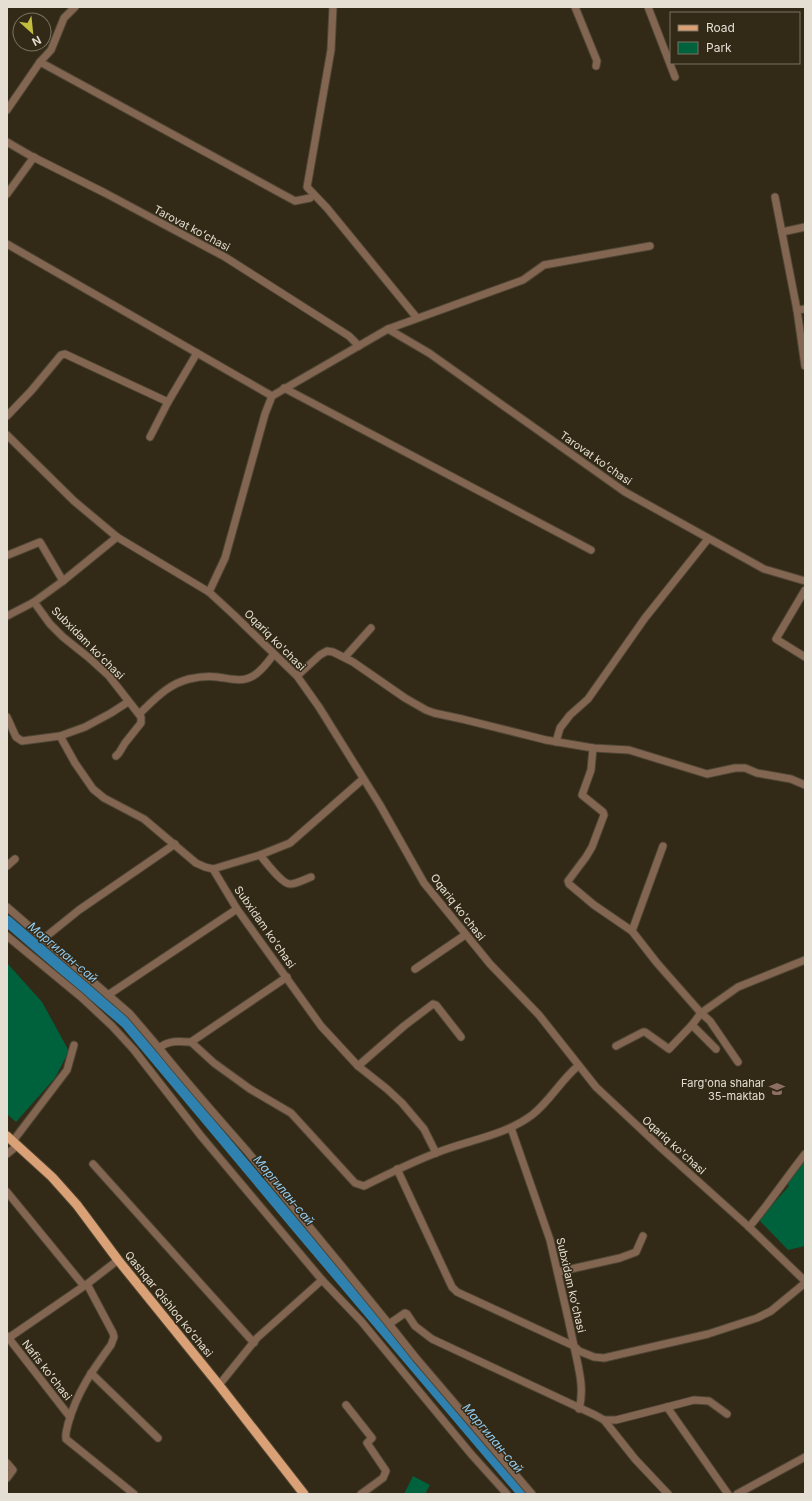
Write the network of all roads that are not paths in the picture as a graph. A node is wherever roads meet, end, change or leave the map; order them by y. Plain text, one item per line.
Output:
1 (75, 7) edge
2 (333, 7) edge
3 (575, 7) edge
4 (648, 7) edge
5 (40, 62) junction
6 (596, 66) dead end
7 (675, 77) dead end
8 (7, 110) edge
9 (7, 142) edge
10 (34, 158) junction
11 (7, 194) edge
12 (775, 197) dead end
13 (310, 198) dead end
14 (805, 227) edge
15 (782, 232) junction
16 (7, 244) edge
17 (650, 246) dead end
18 (805, 309) edge
19 (797, 310) junction
20 (417, 318) junction
21 (388, 329) junction
22 (359, 346) junction
23 (197, 353) junction
24 (805, 366) edge
25 (284, 388) junction
26 (272, 396) junction
27 (168, 402) junction
28 (7, 416) edge
29 (7, 435) edge
30 (150, 437) dead end
31 (117, 537) junction
32 (708, 539) junction
33 (591, 550) dead end
34 (8, 555) edge
35 (63, 580) junction
36 (805, 581) edge
37 (805, 590) edge
38 (209, 592) junction
39 (34, 602) junction
40 (7, 616) edge
41 (372, 628) dead end
42 (274, 654) junction
43 (345, 657) junction
44 (805, 657) edge
45 (297, 676) junction
46 (128, 702) junction
47 (139, 714) junction
48 (7, 717) edge
49 (60, 736) junction
50 (556, 742) junction
51 (594, 748) junction
52 (116, 756) dead end
53 (363, 779) junction
54 (805, 785) edge
55 (175, 844) junction
56 (663, 846) dead end
57 (260, 855) junction
58 (15, 859) dead end
59 (7, 866) edge
60 (213, 869) junction
61 (311, 877) dead end
62 (7, 907) edge
63 (237, 909) junction
64 (632, 931) junction
65 (465, 935) junction
66 (7, 936) edge
67 (43, 939) junction
68 (805, 960) edge
69 (415, 969) dead end
70 (287, 977) junction
71 (108, 995) junction
72 (702, 1013) junction
73 (692, 1025) junction
74 (461, 1037) dead end
75 (191, 1042) junction
76 (74, 1045) dead end
77 (616, 1046) dead end
78 (159, 1048) junction
79 (716, 1049) dead end
80 (738, 1062) dead end
81 (358, 1066) junction
82 (578, 1066) junction
83 (511, 1128) junction
84 (12, 1141) edge
85 (436, 1153) junction
86 (7, 1154) edge
87 (805, 1154) edge
88 (94, 1164) dead end
89 (397, 1169) junction
90 (7, 1192) edge
91 (749, 1227) junction
92 (643, 1236) dead end
93 (118, 1260) junction
94 (558, 1272) junction
95 (322, 1280) junction
96 (805, 1282) edge
97 (85, 1285) junction
98 (389, 1324) junction
99 (7, 1338) edge
100 (254, 1343) junction
101 (574, 1346) junction
102 (91, 1373) junction
103 (219, 1385) junction
104 (346, 1405) dead end
105 (667, 1407) junction
106 (579, 1409) junction
107 (727, 1414) dead end
108 (70, 1417) junction
109 (604, 1420) junction
110 (158, 1438) dead end
111 (805, 1457) edge
112 (7, 1463) edge
113 (7, 1478) edge
114 (134, 1494) edge
115 (304, 1494) edge
116 (361, 1494) edge
117 (507, 1494) edge
118 (532, 1494) edge
119 (668, 1494) edge
120 (728, 1494) edge
121 (737, 1494) edge

1 - 5 street
2 - 20 street
3 - 6 street
4 - 7 street
5 - 8 street
5 - 13 street
9 - 10 street, Tarovat koʻchasi
10 - 11 street
10 - 22 street, Tarovat koʻchasi
12 - 15 street
14 - 15 street
15 - 19 street
16 - 23 street
17 - 20 street
18 - 19 street
19 - 24 street
20 - 21 street
21 - 22 street
21 - 32 street, Tarovat koʻchasi
22 - 25 street
23 - 26 street
23 - 27 street
25 - 26 street
25 - 33 street
26 - 38 street
27 - 28 street
27 - 30 street
29 - 31 street, Oqariq ko'chasi
31 - 35 street
31 - 38 street, Oqariq ko'chasi
32 - 36 street, Tarovat koʻchasi
32 - 50 street
34 - 35 street
35 - 39 street
37 - 44 street
38 - 42 street, Oqariq ko'chasi
39 - 40 street
39 - 46 street, Subxidam koʻchasi
41 - 43 street
42 - 45 street, Oqariq ko'chasi
42 - 47 street
43 - 45 street
43 - 50 street
45 - 53 street, Oqariq ko'chasi
46 - 47 street, Subxidam koʻchasi
46 - 49 street
47 - 52 street
48 - 49 street
49 - 55 street
50 - 51 street
51 - 54 street
51 - 64 street
53 - 57 street
53 - 65 street, Oqariq ko'chasi
55 - 60 street
55 - 67 street
56 - 64 street
57 - 60 street
57 - 61 street
58 - 59 street
60 - 63 street, Subxidam koʻchasi
62 - 67 street
63 - 70 street, Subxidam koʻchasi
63 - 71 street
64 - 72 street
65 - 69 street
65 - 82 street, Oqariq ko'chasi
66 - 95 street
67 - 71 street
68 - 72 street
70 - 75 street
70 - 81 street, Subxidam koʻchasi
71 - 78 street
72 - 73 street
72 - 80 street
73 - 77 street
73 - 79 street
74 - 81 street
75 - 78 street
75 - 89 street
76 - 84 street
78 - 98 street
81 - 85 street, Subxidam koʻchasi
82 - 83 street
82 - 91 street, Oqariq ko'chasi
83 - 85 street
83 - 94 street, Subxidam koʻchasi
84 - 86 street
84 - 93 main road, Qashqar Qishloq koʻchasi
85 - 89 street
87 - 91 street
88 - 100 street
89 - 101 street
90 - 97 street
91 - 96 street, Oqariq ko'chasi
92 - 94 street
93 - 97 street
93 - 103 main road, Qashqar Qishloq koʻchasi
94 - 101 street, Subxidam koʻchasi
95 - 100 street
95 - 117 street
96 - 101 street, Subxidam koʻchasi
97 - 99 street
97 - 102 street
98 - 106 street
98 - 118 street
99 - 108 street, Nafis koʻchasi
100 - 103 street
101 - 106 street
102 - 108 street
102 - 110 street
103 - 115 main road, Qashqar Qishloq koʻchasi
104 - 116 street
105 - 107 street
105 - 109 street
105 - 120 street
106 - 109 street
108 - 114 street
109 - 119 street
111 - 121 street
112 - 113 street

